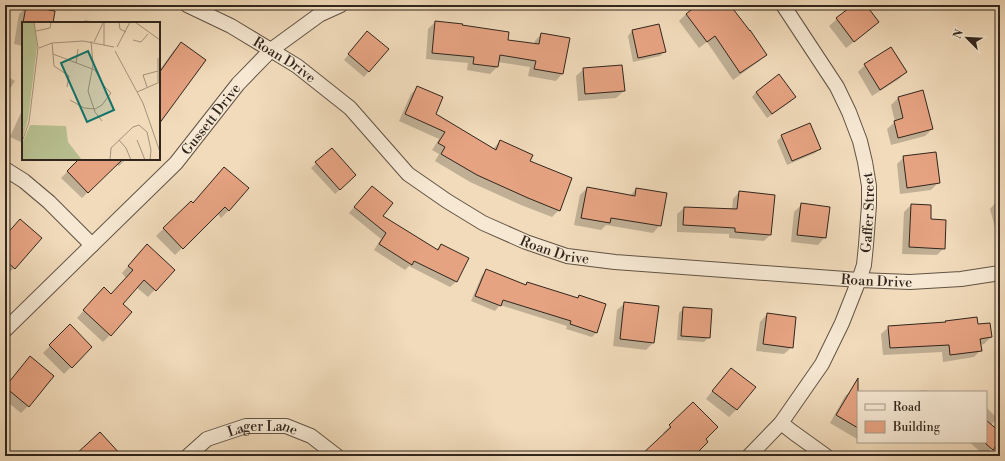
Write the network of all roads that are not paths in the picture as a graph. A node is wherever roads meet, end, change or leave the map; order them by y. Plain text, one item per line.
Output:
1 (187, 5) edge
2 (341, 5) edge
3 (783, 5) edge
4 (271, 50) junction
5 (5, 169) edge
6 (92, 245) junction
7 (1000, 273) edge
8 (859, 280) junction
9 (5, 330) edge
10 (781, 423) junction
11 (188, 456) edge
12 (337, 456) edge
13 (749, 456) edge
14 (826, 456) edge

1 - 4 street, Roan Drive
2 - 4 street, Gussett Drive
3 - 8 street, Gaffer Street
4 - 6 street, Gussett Drive
4 - 8 street, Roan Drive
5 - 6 street
6 - 9 street, Gussett Drive
7 - 8 street, Roan Drive
8 - 10 street, Gaffer Street
10 - 13 street, Gaffer Street
10 - 14 street
11 - 12 street, Lager Lane

